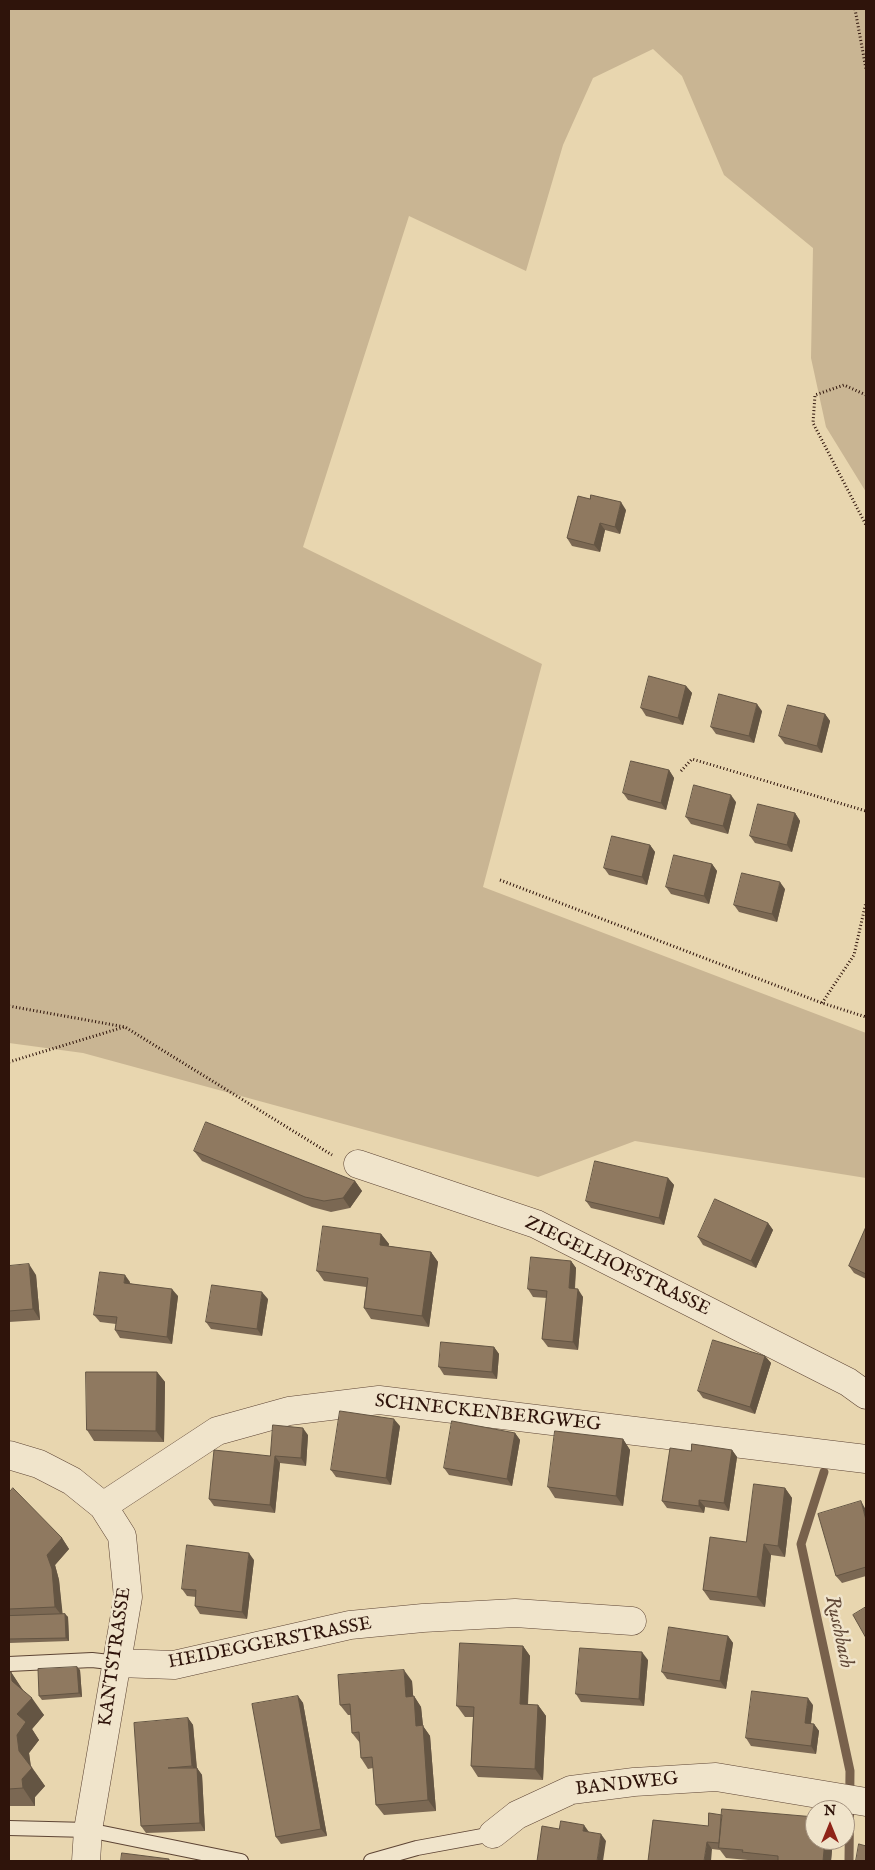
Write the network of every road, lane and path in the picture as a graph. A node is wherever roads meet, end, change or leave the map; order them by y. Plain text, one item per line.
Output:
1 (855, 9) edge
2 (866, 69) edge
3 (866, 395) edge
4 (866, 525) edge
5 (681, 771) dead end
6 (866, 811) edge
7 (500, 880) dead end
8 (866, 902) edge
9 (822, 1003) junction
10 (9, 1006) edge
11 (866, 1017) edge
12 (124, 1027) junction
13 (9, 1062) edge
14 (358, 1164) joint
15 (866, 1395) edge
16 (9, 1455) edge
17 (866, 1459) edge
18 (103, 1506) junction
19 (632, 1621) dead end
20 (118, 1663) junction
21 (9, 1664) edge
22 (864, 1802) edge
23 (9, 1828) edge
24 (88, 1830) junction
25 (493, 1834) joint
26 (86, 1861) edge
27 (241, 1861) edge
28 (371, 1861) edge

1 - 2 path
3 - 4 path
5 - 6 path
7 - 9 path
8 - 9 path
9 - 11 path
10 - 12 path
12 - 13 path
12 - 14 path
14 - 15 street, ZIEGELHOFSTRASSE
16 - 18 street, KANTSTRASSE
17 - 18 street, SCHNECKENBERGWEG
18 - 20 street, KANTSTRASSE
19 - 20 street, HEIDEGGERSTRASSE
20 - 21 lane
20 - 24 street, KANTSTRASSE
22 - 25 street, BANDWEG
23 - 24 lane
24 - 26 street, KANTSTRASSE
24 - 27 lane
25 - 28 lane, BANDWEG

